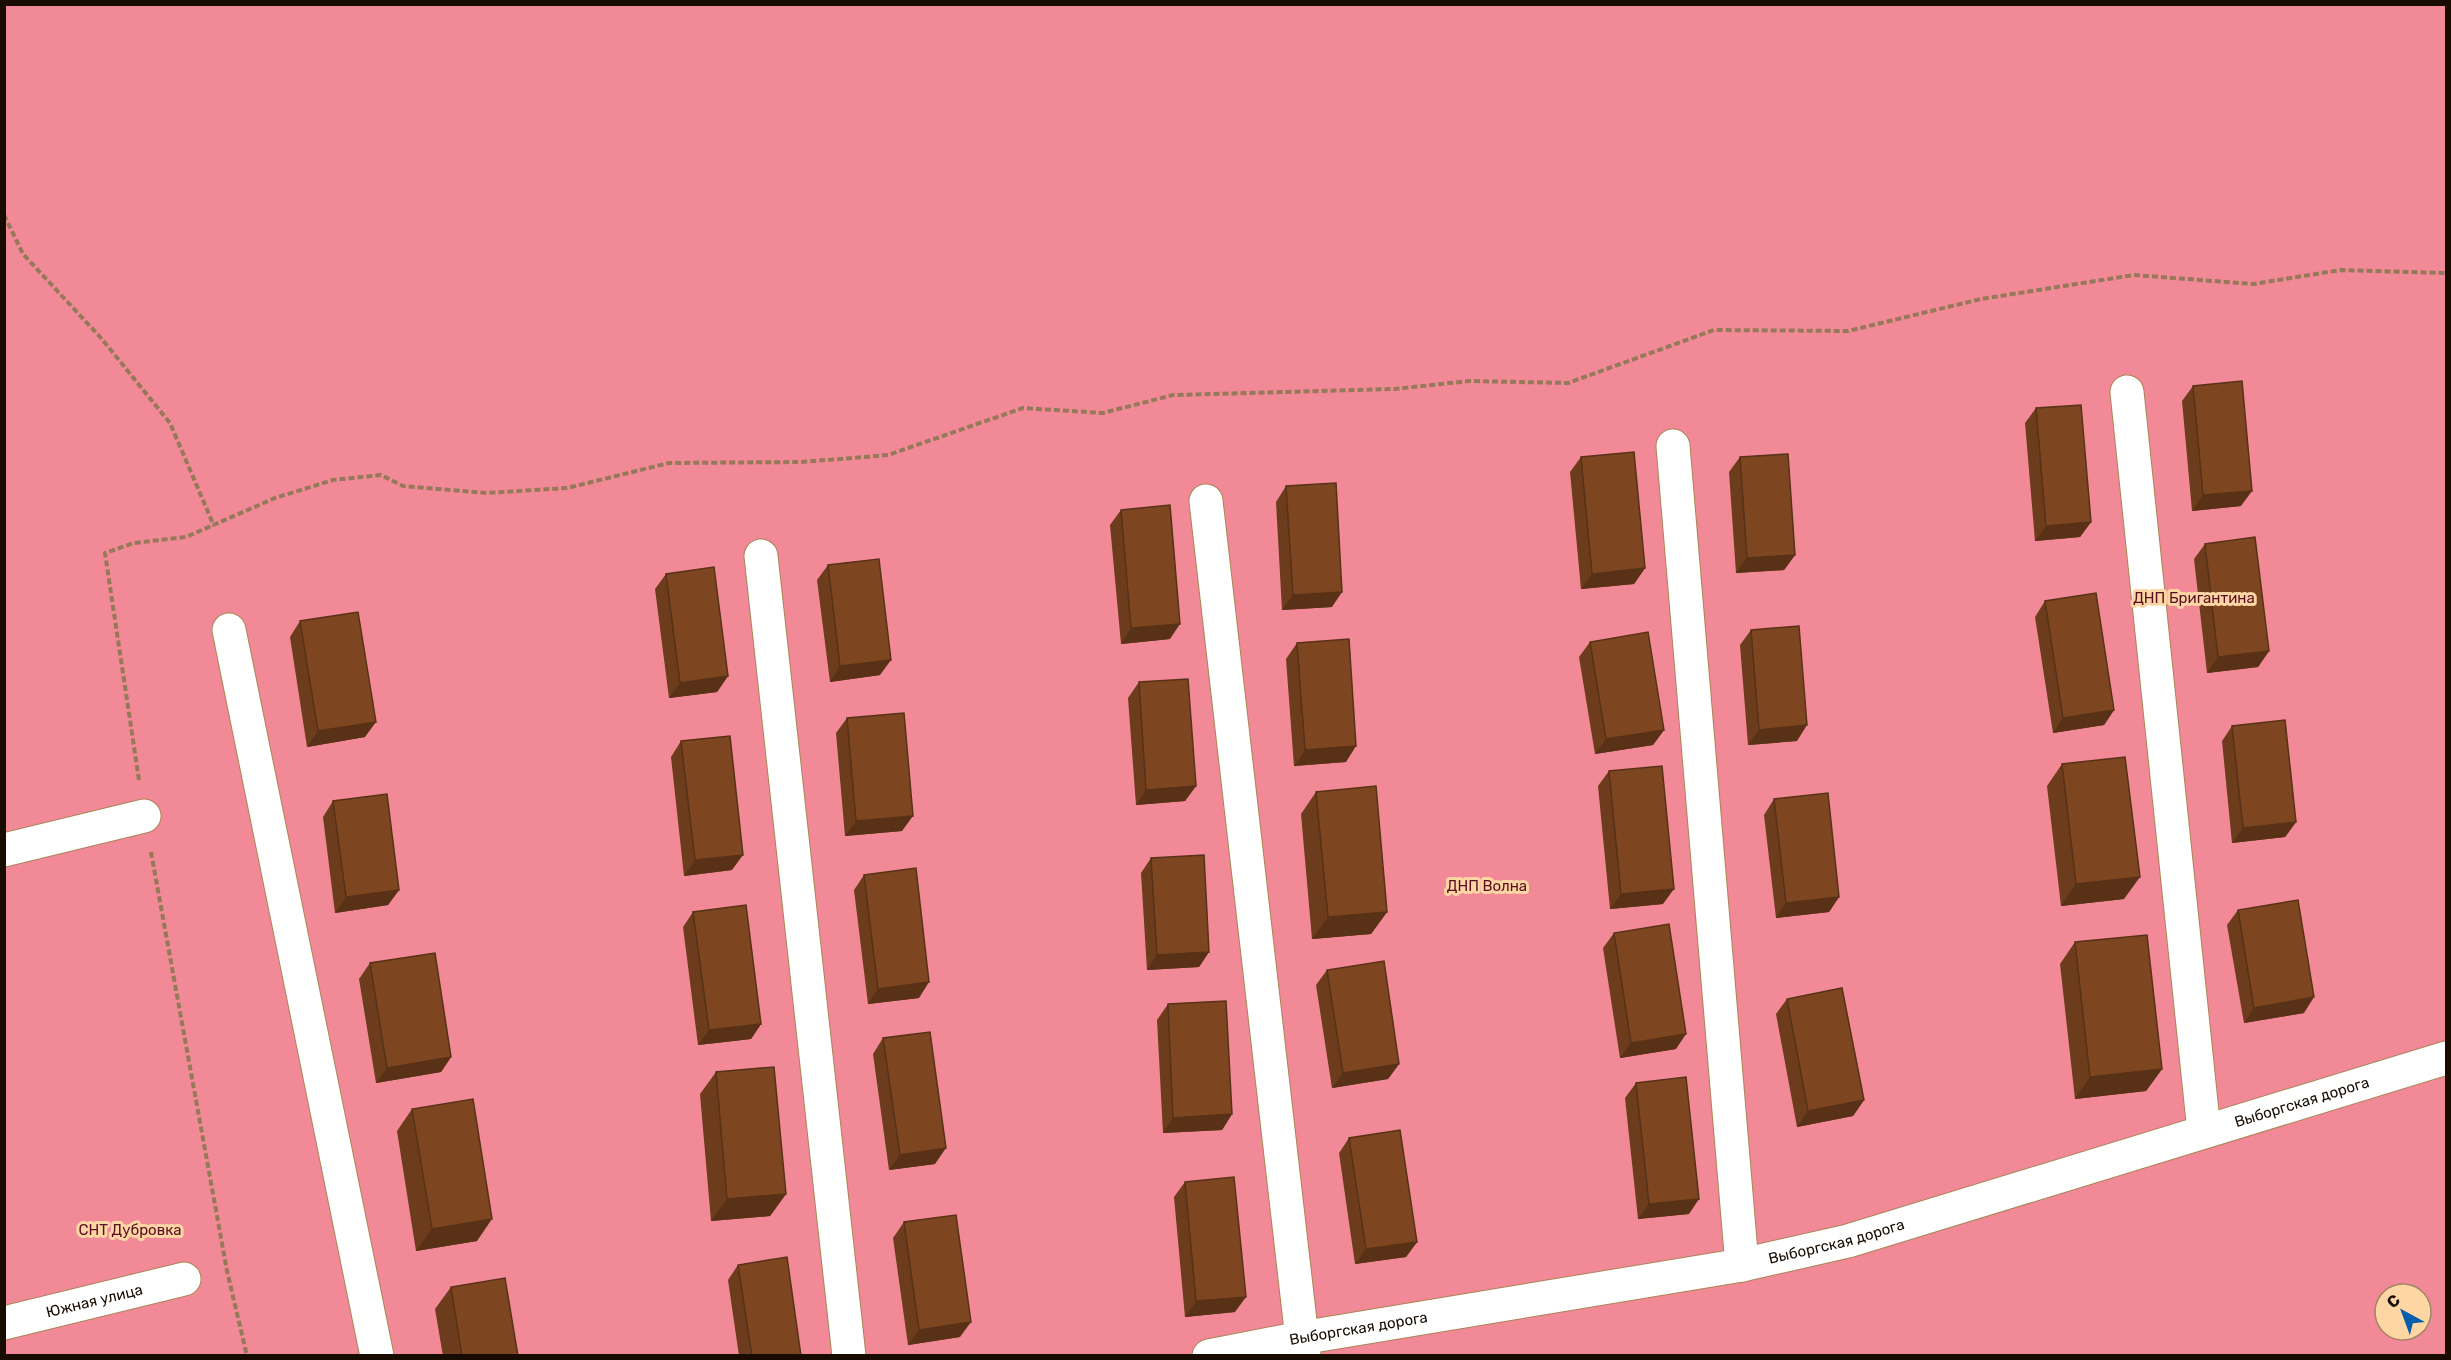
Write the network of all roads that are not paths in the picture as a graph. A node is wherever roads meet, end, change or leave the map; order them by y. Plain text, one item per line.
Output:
1 (2127, 392) dead end
2 (1673, 446) dead end
3 (1206, 501) dead end
4 (761, 556) dead end
5 (229, 630) dead end
6 (144, 816) road end
7 (4, 850) edge
8 (2446, 1058) edge
9 (2204, 1131) junction
10 (1742, 1265) junction
11 (184, 1279) dead end
12 (4, 1323) edge
13 (1302, 1347) edge
14 (377, 1356) edge
15 (849, 1356) edge
16 (1209, 1356) edge

1 - 9 street
2 - 10 street
3 - 13 street
4 - 15 street
5 - 14 street
6 - 7 street
8 - 9 street, Выборгская дорога
9 - 10 street, Выборгская дорога
10 - 13 street, Выборгская дорога
11 - 12 street, Южная улица
13 - 16 street, Выборгская дорога

